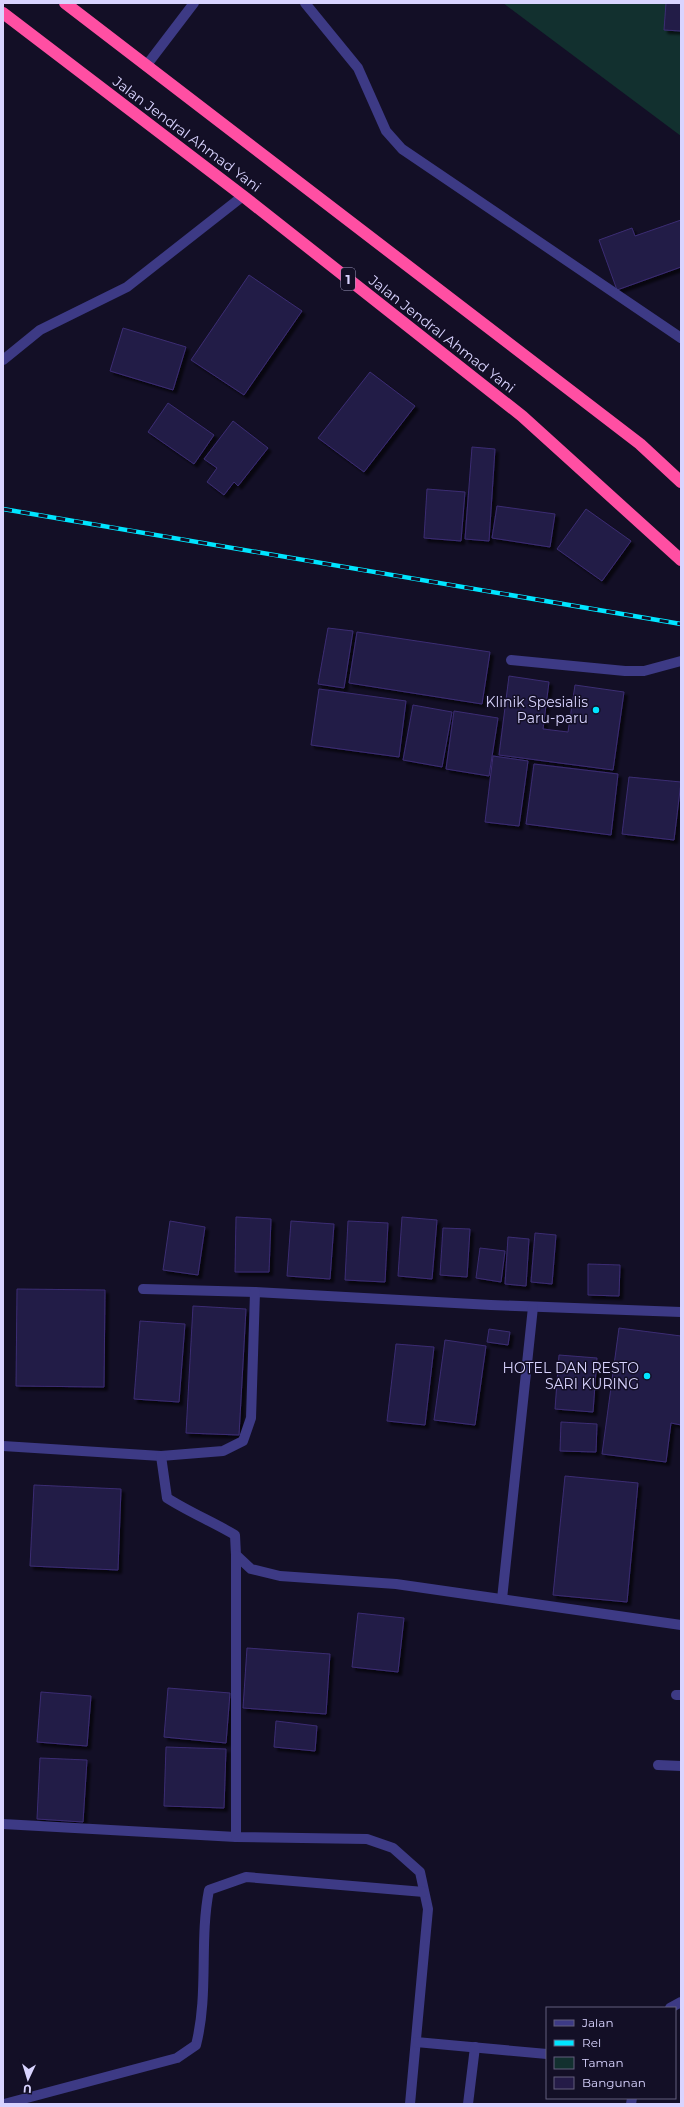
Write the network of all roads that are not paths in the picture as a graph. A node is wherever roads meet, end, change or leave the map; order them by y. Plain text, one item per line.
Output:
1 (65, 3) edge
2 (194, 3) edge
3 (305, 3) edge
4 (3, 13) edge
5 (146, 66) junction
6 (243, 196) junction
7 (681, 338) edge
8 (3, 360) edge
9 (681, 482) edge
10 (681, 560) edge
11 (511, 660) dead end
12 (681, 660) edge
13 (143, 1289) dead end
14 (255, 1292) junction
15 (533, 1307) junction
16 (681, 1312) edge
17 (3, 1446) edge
18 (162, 1456) junction
19 (236, 1555) junction
20 (502, 1599) junction
21 (681, 1625) edge
22 (658, 1765) dead end
23 (681, 1766) edge
24 (3, 1824) edge
25 (236, 1837) junction
26 (424, 1892) junction
27 (681, 2002) edge
28 (672, 2007) edge
29 (416, 2042) junction
30 (475, 2048) junction
31 (546, 2054) edge
32 (4, 2104) edge
33 (410, 2104) edge
34 (468, 2104) edge

1 - 5 highway, Jalan Jendral Ahmad Yani
2 - 5 street
3 - 7 street
4 - 6 highway, Jalan Jendral Ahmad Yani / 1
5 - 9 highway, Jalan Jendral Ahmad Yani
6 - 8 street
6 - 10 highway, Jalan Jendral Ahmad Yani / 1
11 - 12 street
13 - 14 street
14 - 15 street
14 - 18 street
15 - 16 street
15 - 20 street
17 - 18 street
18 - 19 street
19 - 20 street
19 - 25 street
20 - 21 street
22 - 23 street
24 - 25 street
25 - 26 street
26 - 29 street
26 - 32 street
27 - 28 street
29 - 30 street
29 - 33 street
30 - 31 street
30 - 34 street

